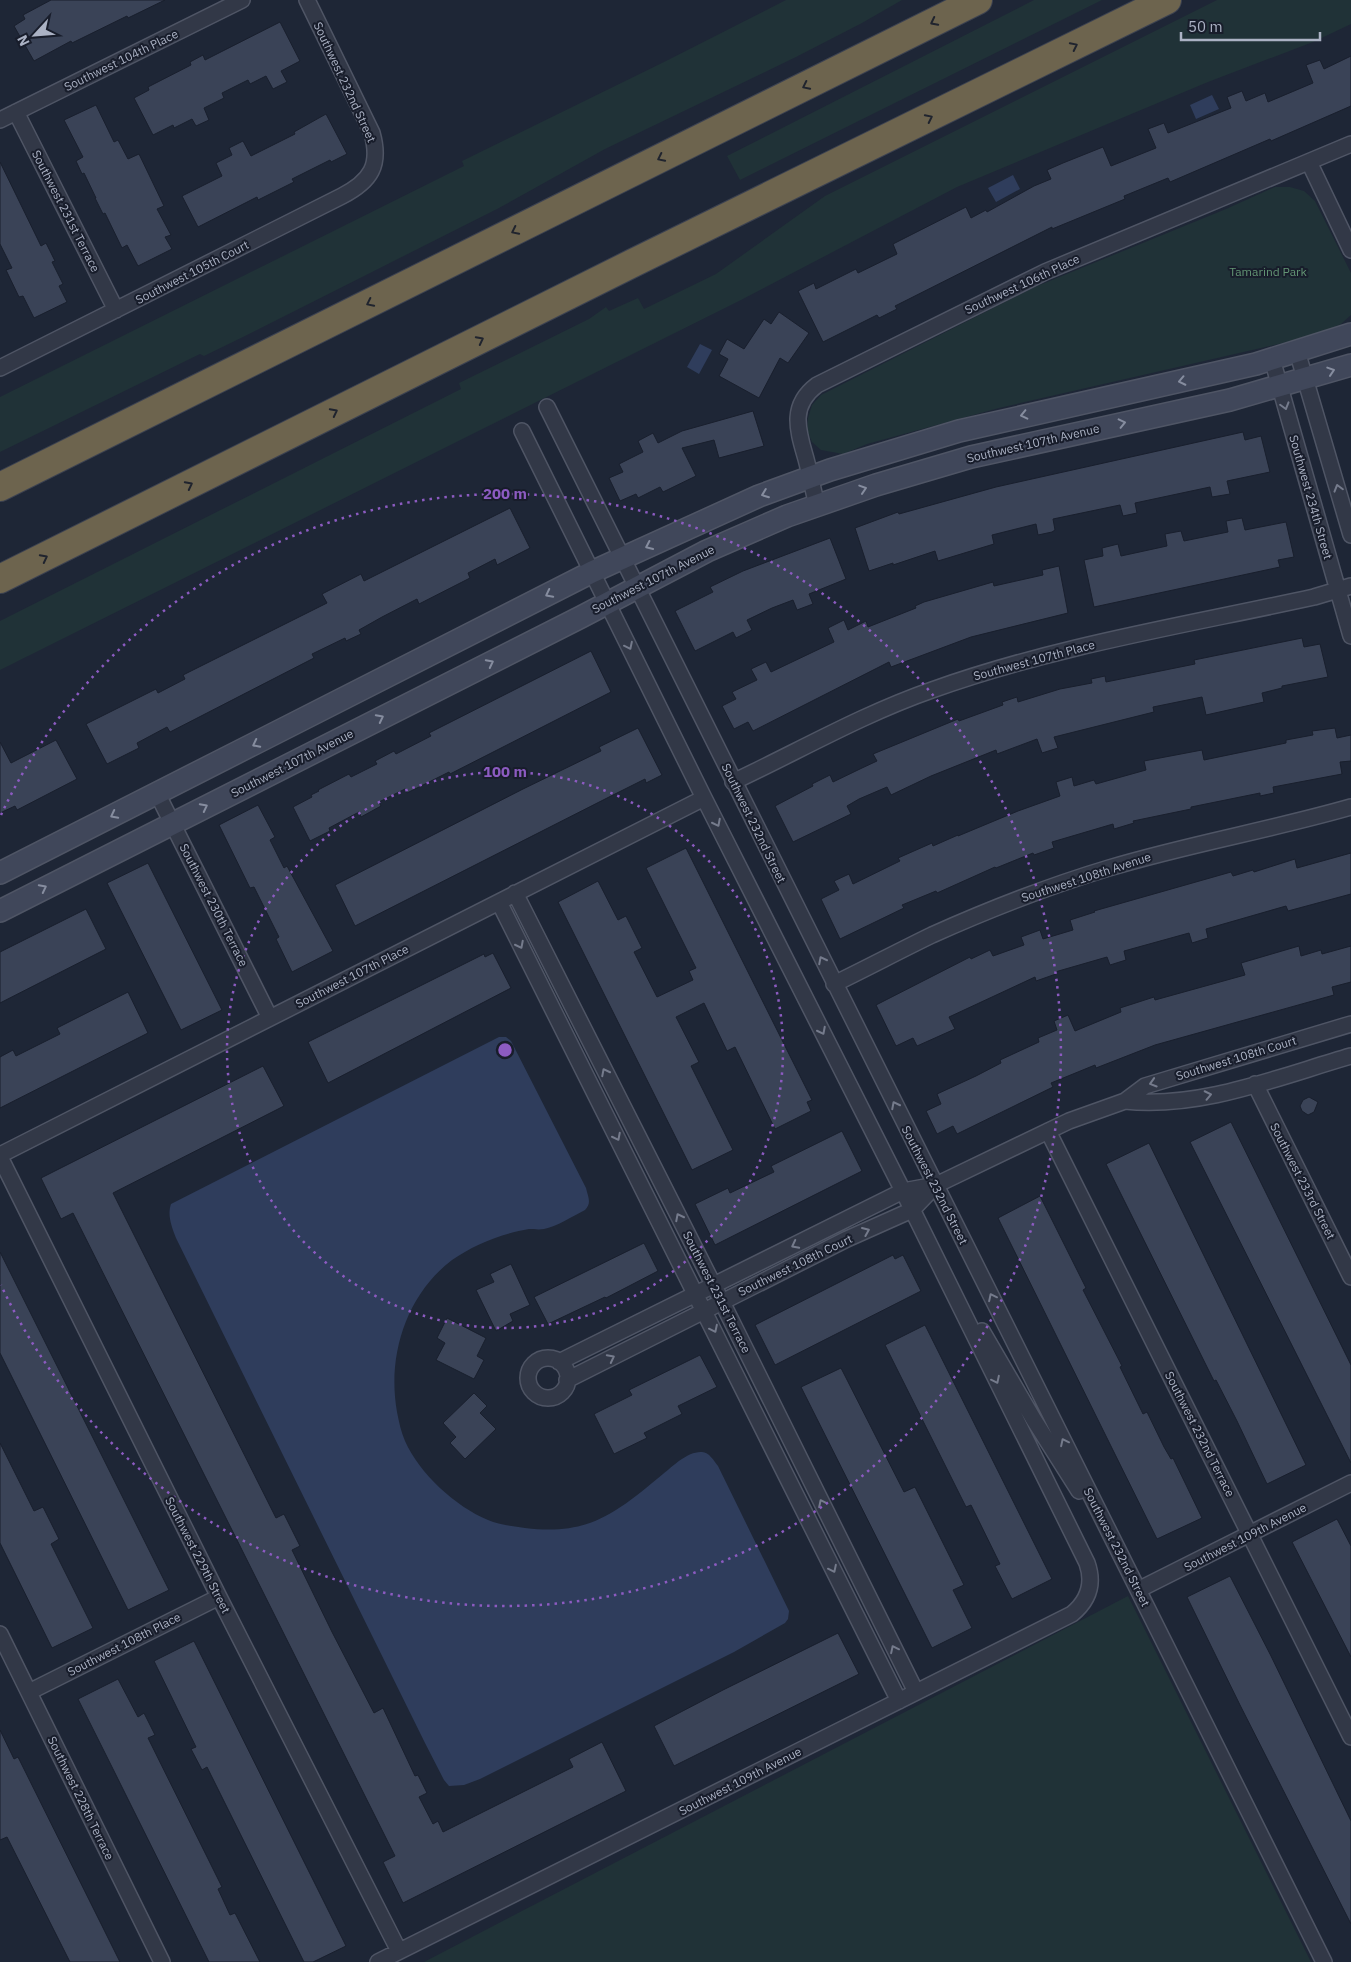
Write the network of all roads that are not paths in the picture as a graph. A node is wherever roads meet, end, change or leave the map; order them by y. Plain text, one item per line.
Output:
1 (242, 0) edge
2 (307, 0) edge
3 (978, 0) edge
4 (1167, 0) edge
5 (16, 112) junction
6 (0, 120) edge
7 (1351, 144) edge
8 (1309, 162) junction
9 (375, 165) joint
10 (1351, 250) edge
11 (116, 310) junction
12 (1351, 334) edge
13 (1297, 351) junction
14 (1272, 359) junction
15 (1351, 365) edge
16 (0, 368) edge
17 (1306, 379) junction
18 (1280, 387) junction
19 (547, 408) dead end
20 (522, 431) dead end
21 (810, 477) junction
22 (0, 487) edge
23 (817, 505) junction
24 (1351, 535) edge
25 (622, 558) junction
26 (592, 572) junction
27 (0, 579) edge
28 (637, 588) junction
29 (1345, 588) edge
30 (608, 603) junction
31 (1351, 636) edge
32 (733, 782) junction
33 (157, 793) junction
34 (704, 798) junction
35 (1351, 806) edge
36 (172, 823) junction
37 (0, 873) edge
38 (515, 893) junction
39 (499, 902) junction
40 (0, 910) edge
41 (834, 984) junction
42 (270, 1018) junction
43 (1351, 1024) edge
44 (1351, 1056) edge
45 (1254, 1084) junction
46 (1125, 1101) junction
47 (1048, 1131) junction
48 (0, 1156) edge
49 (936, 1185) junction
50 (903, 1191) junction
51 (912, 1210) junction
52 (932, 1250) junction
53 (1351, 1277) edge
54 (714, 1286) junction
55 (696, 1295) junction
56 (722, 1302) junction
57 (704, 1310) junction
58 (559, 1362) junction
59 (567, 1380) junction
60 (1351, 1483) edge
61 (1250, 1534) junction
62 (1125, 1564) junction
63 (1138, 1590) junction
64 (219, 1597) junction
65 (0, 1634) edge
66 (28, 1692) junction
67 (916, 1692) junction
68 (898, 1701) junction
69 (1351, 1737) edge
70 (399, 1952) junction
71 (162, 1962) edge
72 (378, 1962) edge
73 (1324, 1962) edge

1 - 5 street, Southwest 104th Place
2 - 9 street, Southwest 232nd Street
3 -> 22 highway
27 -> 4 highway
5 - 6 street, Southwest 104th Place
5 - 11 street, Southwest 231st Terrace
7 - 8 street, Southwest 106th Place
8 - 10 street
8 - 21 street, Southwest 106th Place
9 - 11 street, Southwest 105th Court
11 - 16 street, Southwest 105th Court
12 - 13 street
13 - 14 street
13 - 17 street
14 - 18 street, Southwest 234th Street
14 -> 21 street
17 -> 15 street, Southwest 107th Avenue
17 - 18 street, Southwest 107th Avenue
24 -> 17 street
23 -> 18 street, Southwest 107th Avenue
18 -> 29 street, Southwest 234th Street
19 - 25 street, Southwest 232nd Street
20 - 26 street
21 - 23 street, Southwest 106th Place
21 -> 25 street
23 - 28 street, Southwest 107th Avenue
25 - 26 street
25 - 28 street, Southwest 232nd Street
26 - 30 street
26 -> 33 street
28 - 30 street, Southwest 107th Avenue
28 - 32 street, Southwest 232nd Street
29 - 31 street, Southwest 234th Street
29 - 32 street, Southwest 107th Place
30 -> 34 street
36 -> 30 street, Southwest 107th Avenue
41 -> 32 street, Southwest 232nd Street
33 - 36 street, Southwest 230th Terrace
33 -> 37 street
34 - 38 street, Southwest 107th Place
34 -> 50 street
35 - 41 street, Southwest 108th Avenue
40 -> 36 street, Southwest 107th Avenue
36 - 42 street, Southwest 230th Terrace
38 - 39 street, Southwest 107th Place
54 -> 38 street, Southwest 231st Terrace
39 - 42 street, Southwest 107th Place
39 -> 55 street, Southwest 231st Terrace
49 -> 41 street, Southwest 232nd Street
42 - 48 street, Southwest 107th Place
43 -> 46 street, Southwest 108th Court
44 - 45 street, Southwest 108th Court
46 -> 45 street, Southwest 108th Court
45 - 53 street, Southwest 233rd Street
46 - 47 street, Southwest 108th Court
47 - 49 street, Southwest 108th Court
47 - 61 street, Southwest 232nd Terrace
48 - 64 street, Southwest 229th Street
49 - 50 street, Southwest 108th Court
49 - 51 street, Southwest 108th Court
62 -> 49 street, Southwest 232nd Street
50 - 51 street
50 -> 54 street, Southwest 108th Court
51 - 52 street
56 -> 51 street, Southwest 108th Court
52 - 62 street
52 -> 67 street, Southwest 109th Avenue
54 - 55 street, Southwest 108th Court
54 - 56 street, Southwest 231st Terrace
55 - 57 street, Southwest 231st Terrace
55 - 58 street, Southwest 108th Court
56 - 57 street, Southwest 108th Court
67 -> 56 street, Southwest 231st Terrace
59 -> 57 street, Southwest 108th Court
57 -> 68 street, Southwest 231st Terrace
58 - 59 street
58 - 59 street
60 - 61 street, Southwest 109th Avenue
61 - 63 street, Southwest 109th Avenue
61 - 69 street, Southwest 232nd Terrace
62 - 63 street, Southwest 232nd Street
63 - 73 street, Southwest 232nd Street
64 - 66 street, Southwest 108th Place
64 - 70 street, Southwest 229th Street
65 - 66 street, Southwest 228th Terrace
66 - 71 street, Southwest 228th Terrace
67 - 68 street, Southwest 109th Avenue
68 - 70 street, Southwest 109th Avenue
70 - 72 street, Southwest 109th Avenue

